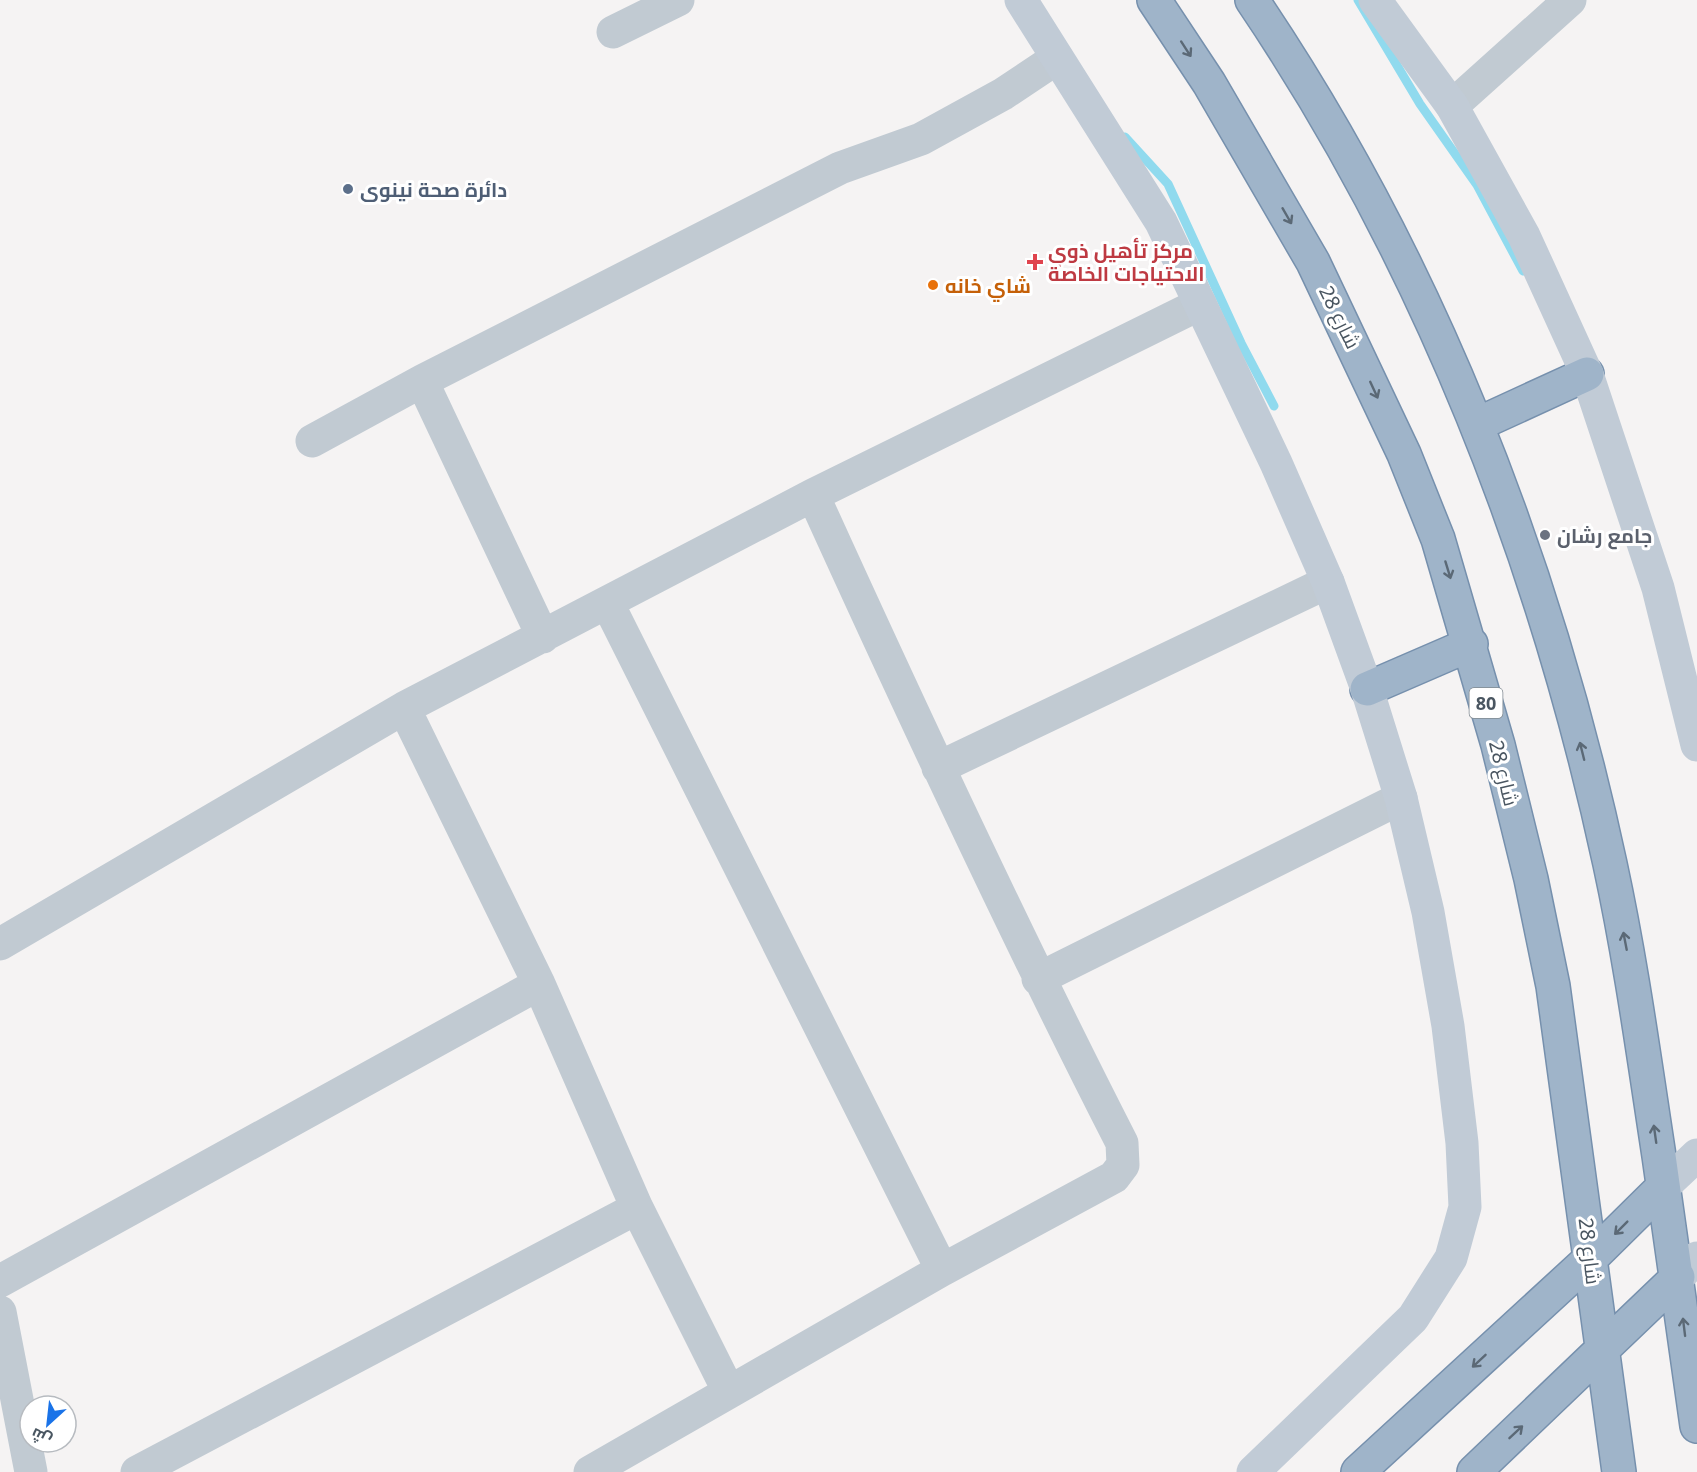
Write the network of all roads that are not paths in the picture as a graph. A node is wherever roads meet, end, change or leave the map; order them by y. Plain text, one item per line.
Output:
1 (678, 0) edge
2 (1021, 0) edge
3 (1154, 0) edge
4 (1252, 0) edge
5 (1375, 0) edge
6 (1570, 0) edge
7 (613, 32) dead end
8 (1058, 58) junction
9 (1452, 106) junction
10 (1200, 304) junction
11 (1587, 374) junction
12 (422, 381) junction
13 (1478, 424) junction
14 (312, 441) dead end
15 (813, 495) junction
16 (1328, 582) junction
17 (608, 604) junction
18 (543, 637) junction
19 (1471, 644) junction
20 (1367, 689) junction
21 (404, 708) junction
22 (1697, 745) edge
23 (938, 768) junction
24 (1401, 798) junction
25 (0, 944) edge
26 (1038, 979) junction
27 (539, 984) junction
28 (1697, 1155) edge
29 (1663, 1187) junction
30 (637, 1208) junction
31 (1591, 1258) junction
32 (1687, 1267) edge
33 (942, 1270) junction
34 (0, 1281) edge
35 (0, 1312) edge
36 (1602, 1351) junction
37 (729, 1392) junction
38 (1697, 1426) edge
39 (640, 1460) edge
40 (31, 1472) edge
41 (137, 1472) edge
42 (590, 1472) edge
43 (1253, 1472) edge
44 (1358, 1472) edge
45 (1474, 1472) edge
46 (1619, 1472) edge

1 - 7 street
2 - 8 main road
3 -> 19 highway, شارع 28 / 80
4 - 13 highway
5 - 9 main road
6 - 9 street
8 - 10 main road
8 - 12 street
9 - 11 main road
10 - 15 street
10 - 16 main road
11 - 13 highway
11 - 22 main road
12 - 14 street
12 - 18 street
29 -> 13 highway
15 - 17 street
15 - 23 street
16 - 20 main road
16 - 23 street
17 - 18 street
17 - 33 street
18 - 21 street
19 - 20 highway
19 - 31 highway, شارع 28 / 80
20 - 24 main road
21 - 25 street
21 - 27 street
23 - 26 street
24 - 26 street
24 - 43 main road
26 - 33 street
27 - 30 street
27 - 34 street
28 - 29 main road
29 -> 31 highway
29 - 32 highway
30 - 37 street
30 - 41 street
31 - 36 highway, شارع 28 / 80
31 -> 44 highway
32 - 36 highway
38 -> 32 highway
33 - 37 street
35 - 40 street
45 -> 36 highway
36 - 46 highway, شارع 28 / 80
37 - 39 street
39 - 42 street

